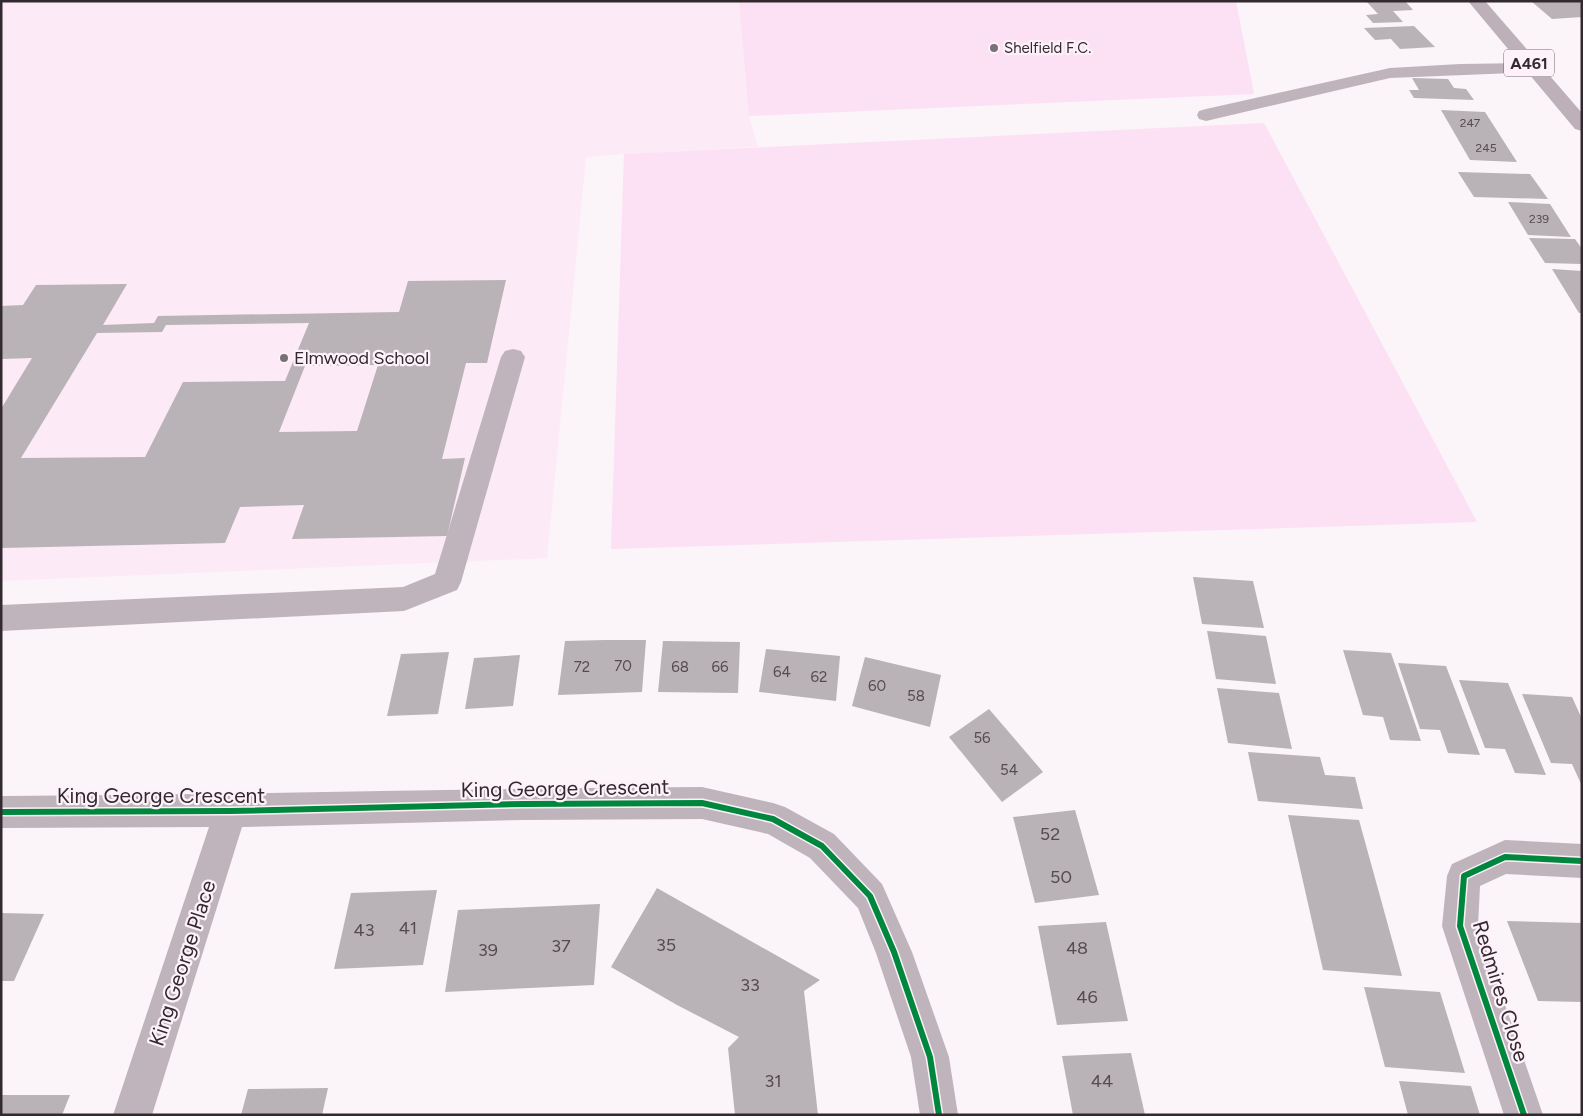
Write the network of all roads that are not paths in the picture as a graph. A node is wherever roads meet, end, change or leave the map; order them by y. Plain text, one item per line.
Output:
1 (1476, 1) edge
2 (1533, 68) junction
3 (1206, 115) dead end
4 (1582, 124) edge
5 (512, 356) dead end
6 (1, 618) edge
7 (231, 811) junction
8 (1, 812) edge
9 (1582, 861) edge
10 (132, 1115) edge
11 (939, 1115) edge
12 (1524, 1115) edge

1 - 2 highway, A461
2 - 3 street
2 - 4 highway, A461
5 - 6 street
7 - 8 street, King George Crescent
7 - 10 street, King George Place
7 - 11 street, King George Crescent
9 - 12 street, Redmires Close

